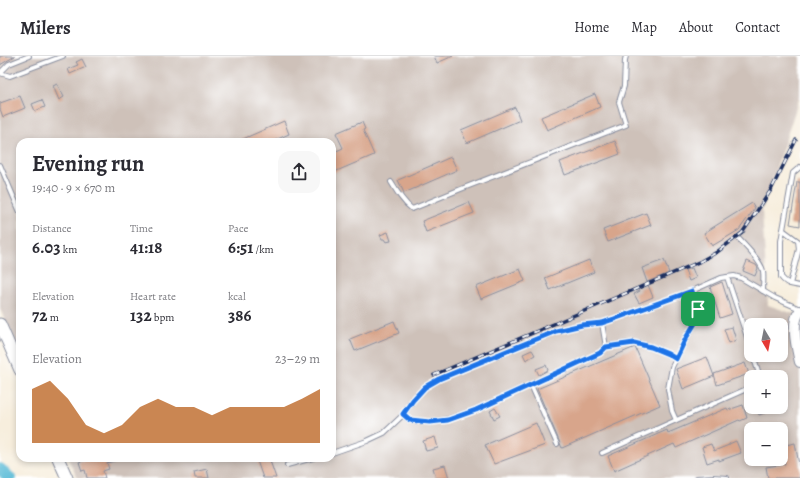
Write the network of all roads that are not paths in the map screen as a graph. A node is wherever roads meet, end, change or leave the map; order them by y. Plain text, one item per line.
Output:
1 (63, 56) edge
2 (626, 56) edge
3 (27, 57) edge
4 (0, 73) edge
5 (0, 166) edge
6 (800, 167) edge
7 (391, 182) dead end
8 (16, 203) edge
9 (783, 230) junction
10 (739, 239) dead end
11 (727, 276) junction
12 (790, 284) junction
13 (800, 286) edge
14 (692, 291) junction
15 (763, 291) junction
16 (800, 310) edge
17 (602, 323) junction
18 (0, 324) edge
19 (744, 328) edge
20 (606, 347) junction
21 (16, 354) edge
22 (676, 359) junction
23 (800, 362) edge
24 (531, 385) junction
25 (744, 390) edge
26 (403, 414) junction
27 (676, 420) junction
28 (557, 444) dead end
29 (336, 451) edge
30 (602, 453) dead end
31 (60, 462) edge
32 (298, 462) edge
33 (287, 465) dead end
34 (67, 478) edge
35 (697, 478) edge
36 (727, 478) edge

1 - 4 lane
2 - 7 lane
3 - 4 lane
5 - 8 lane
6 - 9 lane
9 - 12 lane
9 - 12 lane
10 - 15 lane
11 - 14 lane
11 - 15 lane
11 - 19 lane
12 - 13 lane
14 - 17 lane
14 - 22 lane
15 - 16 lane
16 - 23 street
17 - 20 lane
17 - 26 lane
18 - 21 main road
20 - 22 lane
20 - 24 lane
22 - 27 lane
24 - 26 lane
24 - 28 lane
25 - 27 lane
26 - 29 lane
27 - 30 lane
31 - 34 main road
32 - 33 lane
35 - 36 lane

